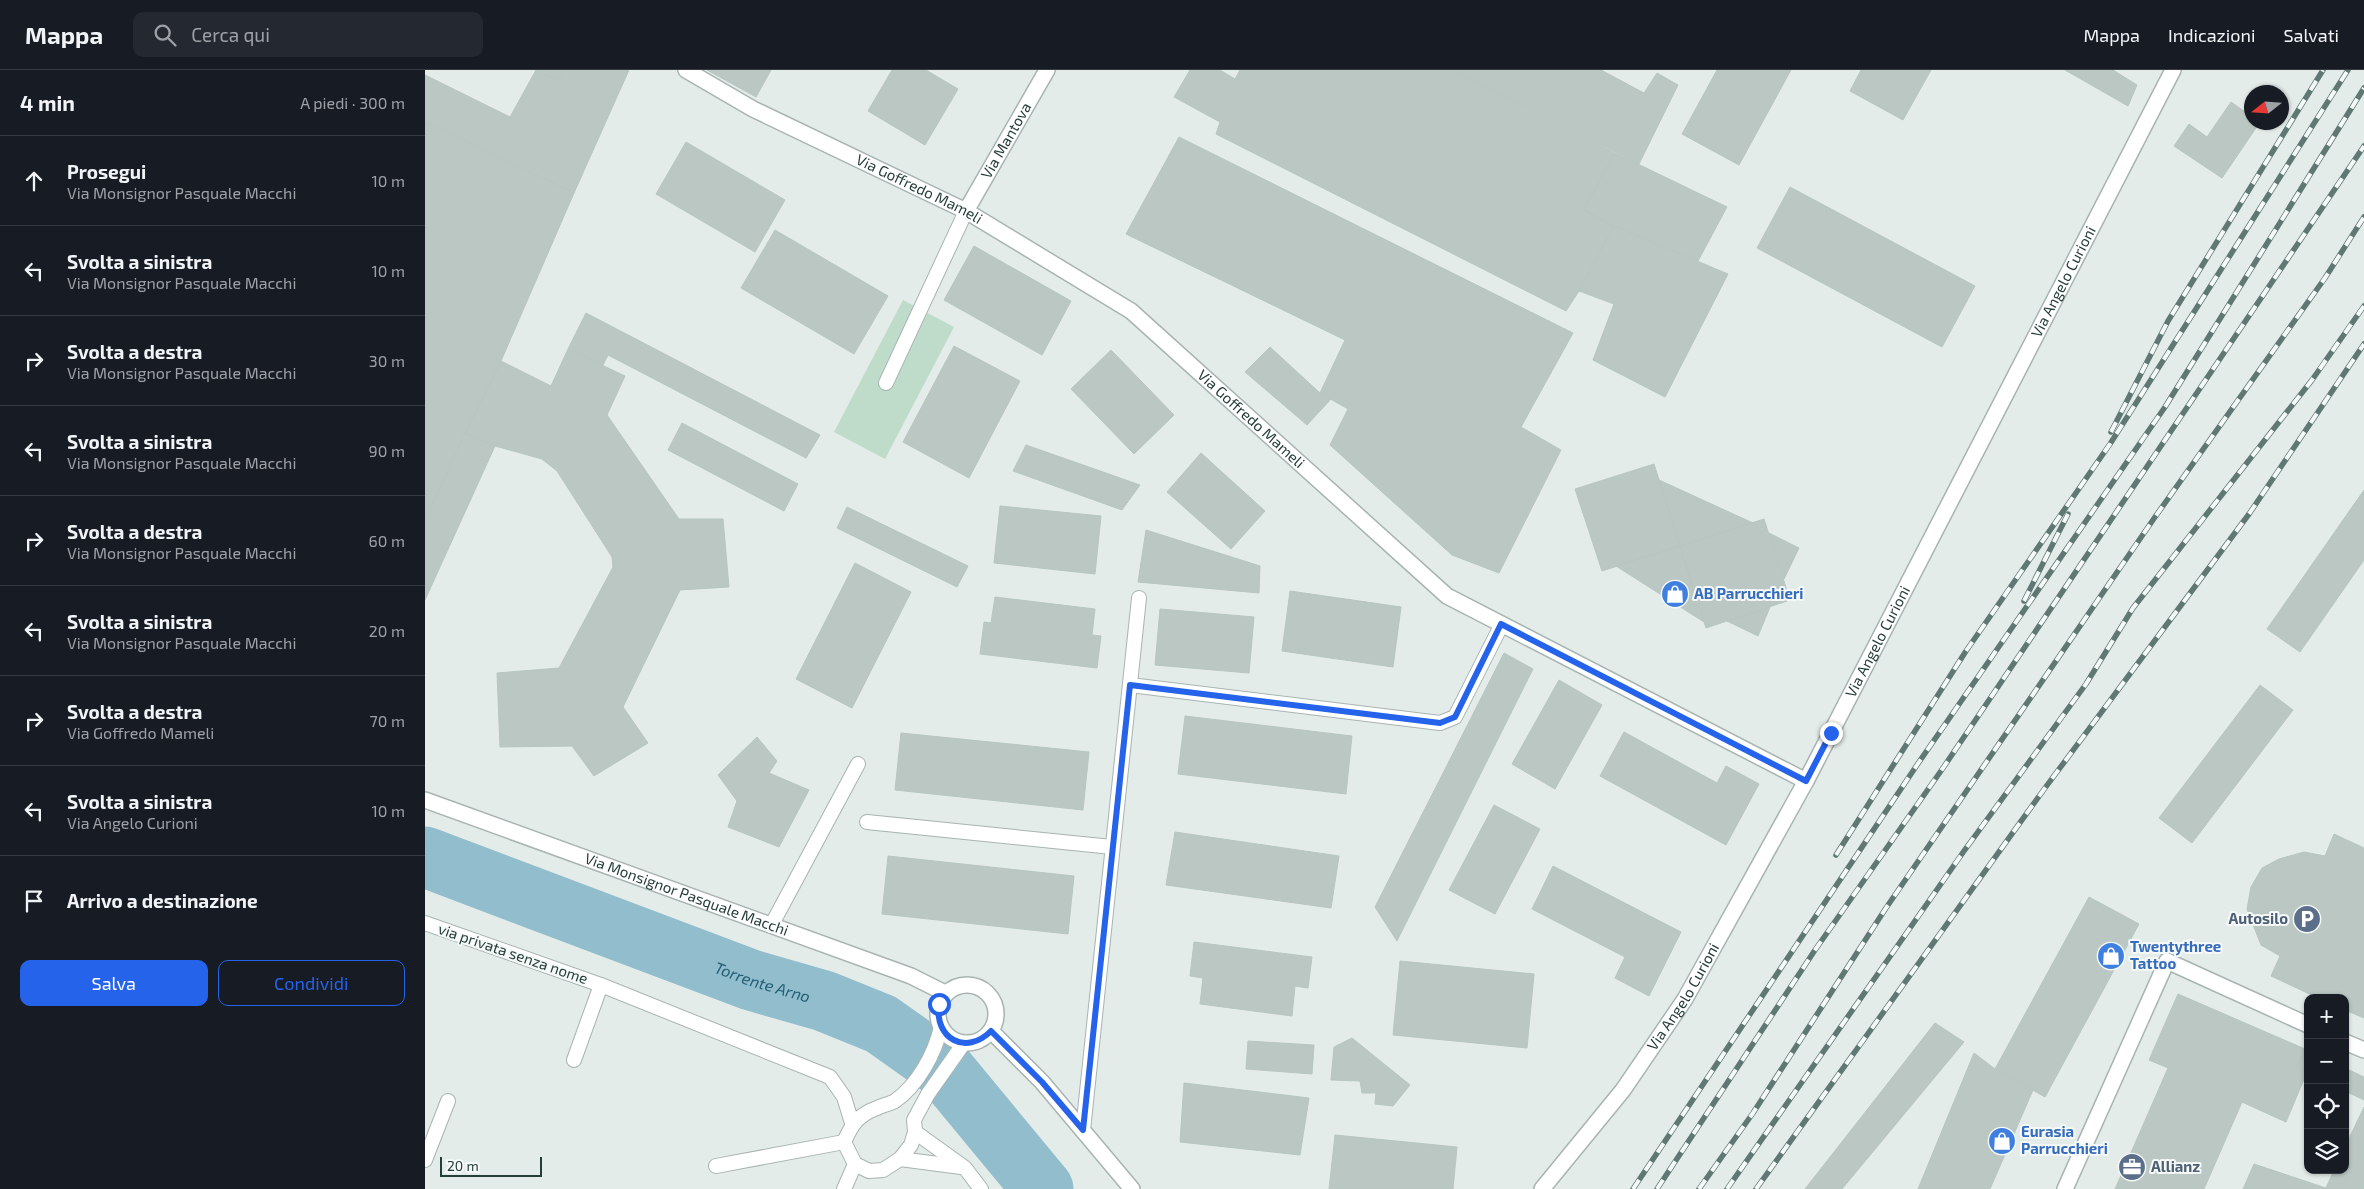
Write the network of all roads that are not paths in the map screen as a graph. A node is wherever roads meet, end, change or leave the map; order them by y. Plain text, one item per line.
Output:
1 (686, 70) edge
2 (1047, 70) edge
3 (2173, 70) edge
4 (966, 211) junction
5 (886, 383) dead end
6 (1139, 598) dead end
7 (1501, 624) junction
8 (1130, 685) junction
9 (858, 764) dead end
10 (1806, 781) junction
11 (425, 800) edge
12 (867, 822) dead end
13 (1112, 847) junction
14 (425, 923) edge
15 (771, 926) junction
16 (601, 985) junction
17 (945, 993) junction
18 (2304, 1023) edge
19 (941, 1027) junction
20 (991, 1031) junction
21 (964, 1043) junction
22 (2349, 1044) edge
23 (2364, 1050) edge
24 (574, 1060) dead end
25 (448, 1102) dead end
26 (852, 1123) junction
27 (1083, 1130) junction
28 (915, 1132) junction
29 (843, 1142) junction
30 (900, 1159) junction
31 (425, 1160) edge
32 (855, 1164) junction
33 (716, 1166) dead end
34 (965, 1168) junction
35 (844, 1189) edge
36 (981, 1189) edge
37 (1132, 1189) edge
38 (1542, 1189) edge
39 (2065, 1189) edge

1 - 4 street, Via Goffredo Mameli
2 - 4 street, Via Mantova
3 - 10 street, Via Angelo Curioni
4 - 5 lane
4 - 7 street, Via Goffredo Mameli
6 - 8 lane
7 - 8 lane
7 - 10 street, Via Goffredo Mameli
8 - 13 lane
9 - 15 lane
10 - 38 street, Via Angelo Curioni
11 - 15 street, Via Monsignor Pasquale Macchi
12 - 13 lane
13 - 27 lane
14 - 16 lane, via privata senza nome
15 - 17 street, Via Monsignor Pasquale Macchi
16 - 24 lane
16 - 26 lane, via privata senza nome
17 - 19 street
17 - 20 street
18 - 39 street
19 - 21 street
19 - 26 lane
20 - 21 street
20 - 27 street
21 - 28 lane
22 - 23 street
25 - 31 lane
26 - 29 lane
27 - 37 street
28 - 30 lane
28 - 34 lane
29 - 32 lane
29 - 33 lane
30 - 32 lane
30 - 34 lane
32 - 35 lane
34 - 36 lane

